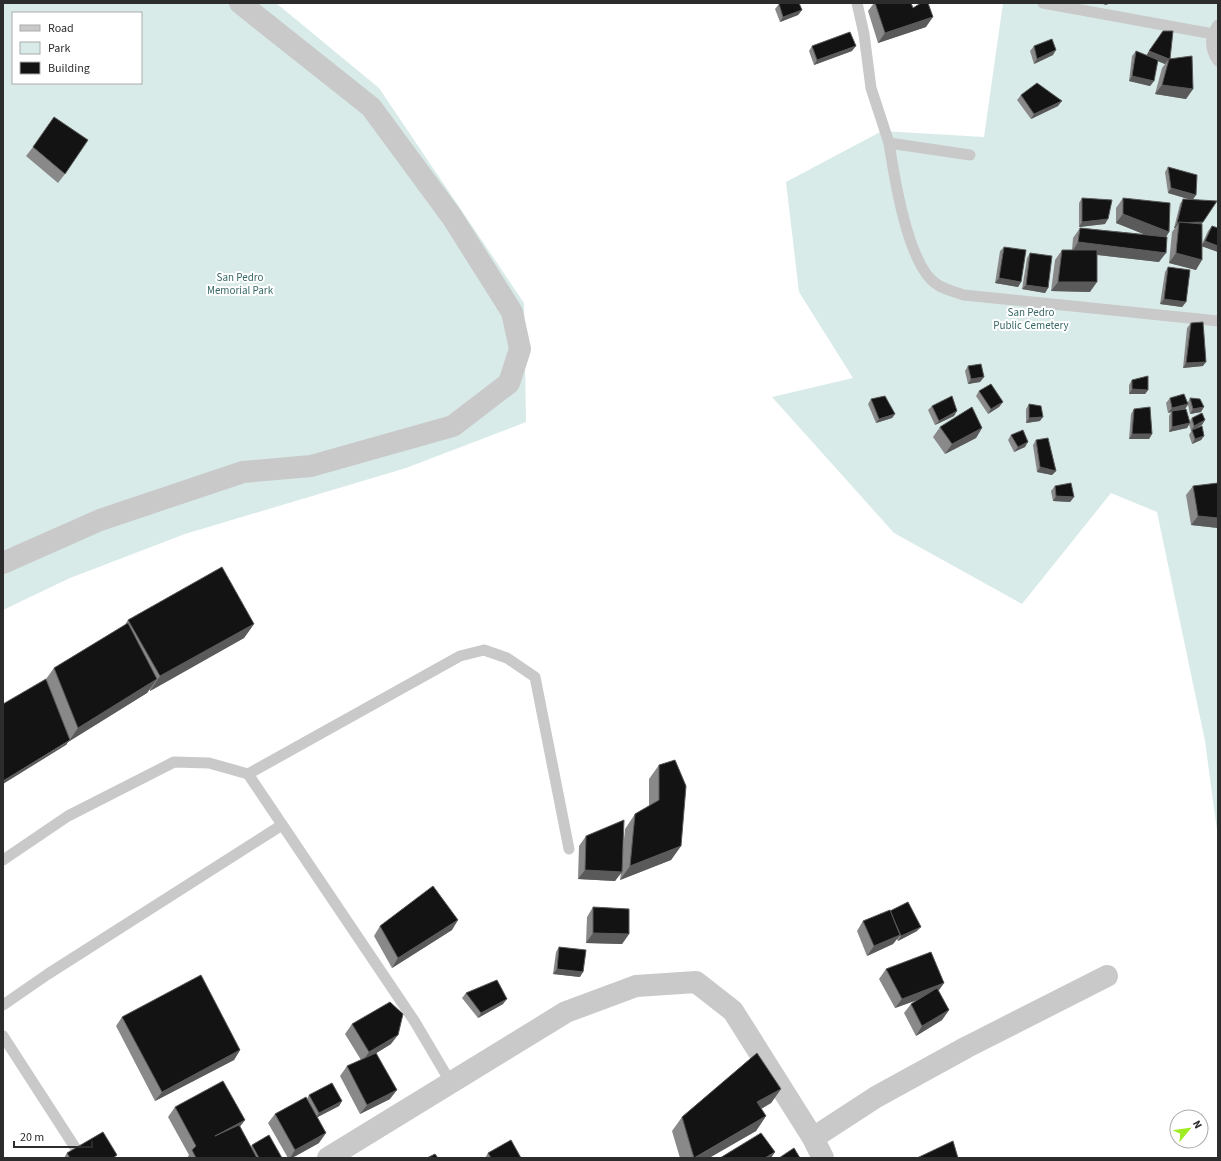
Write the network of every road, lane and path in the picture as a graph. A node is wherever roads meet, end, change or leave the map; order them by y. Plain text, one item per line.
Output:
1 (240, 3) edge
2 (856, 3) edge
3 (1043, 3) edge
4 (1215, 30) edge
5 (1218, 61) edge
6 (889, 143) junction
7 (970, 155) dead end
8 (1218, 321) edge
9 (3, 563) edge
10 (248, 774) junction
11 (282, 825) junction
12 (569, 848) dead end
13 (3, 860) edge
14 (1107, 976) dead end
15 (3, 1005) edge
16 (3, 1036) edge
17 (451, 1083) junction
18 (813, 1138) junction
19 (78, 1152) edge
20 (328, 1158) edge
21 (823, 1158) edge

1 - 9 street
2 - 6 lane
3 - 4 lane
4 - 5 lane
6 - 7 lane
6 - 8 lane
10 - 11 lane
10 - 12 lane
10 - 13 lane
11 - 15 lane
11 - 17 lane
14 - 18 street
16 - 19 lane
17 - 18 street
17 - 20 street
18 - 21 street

